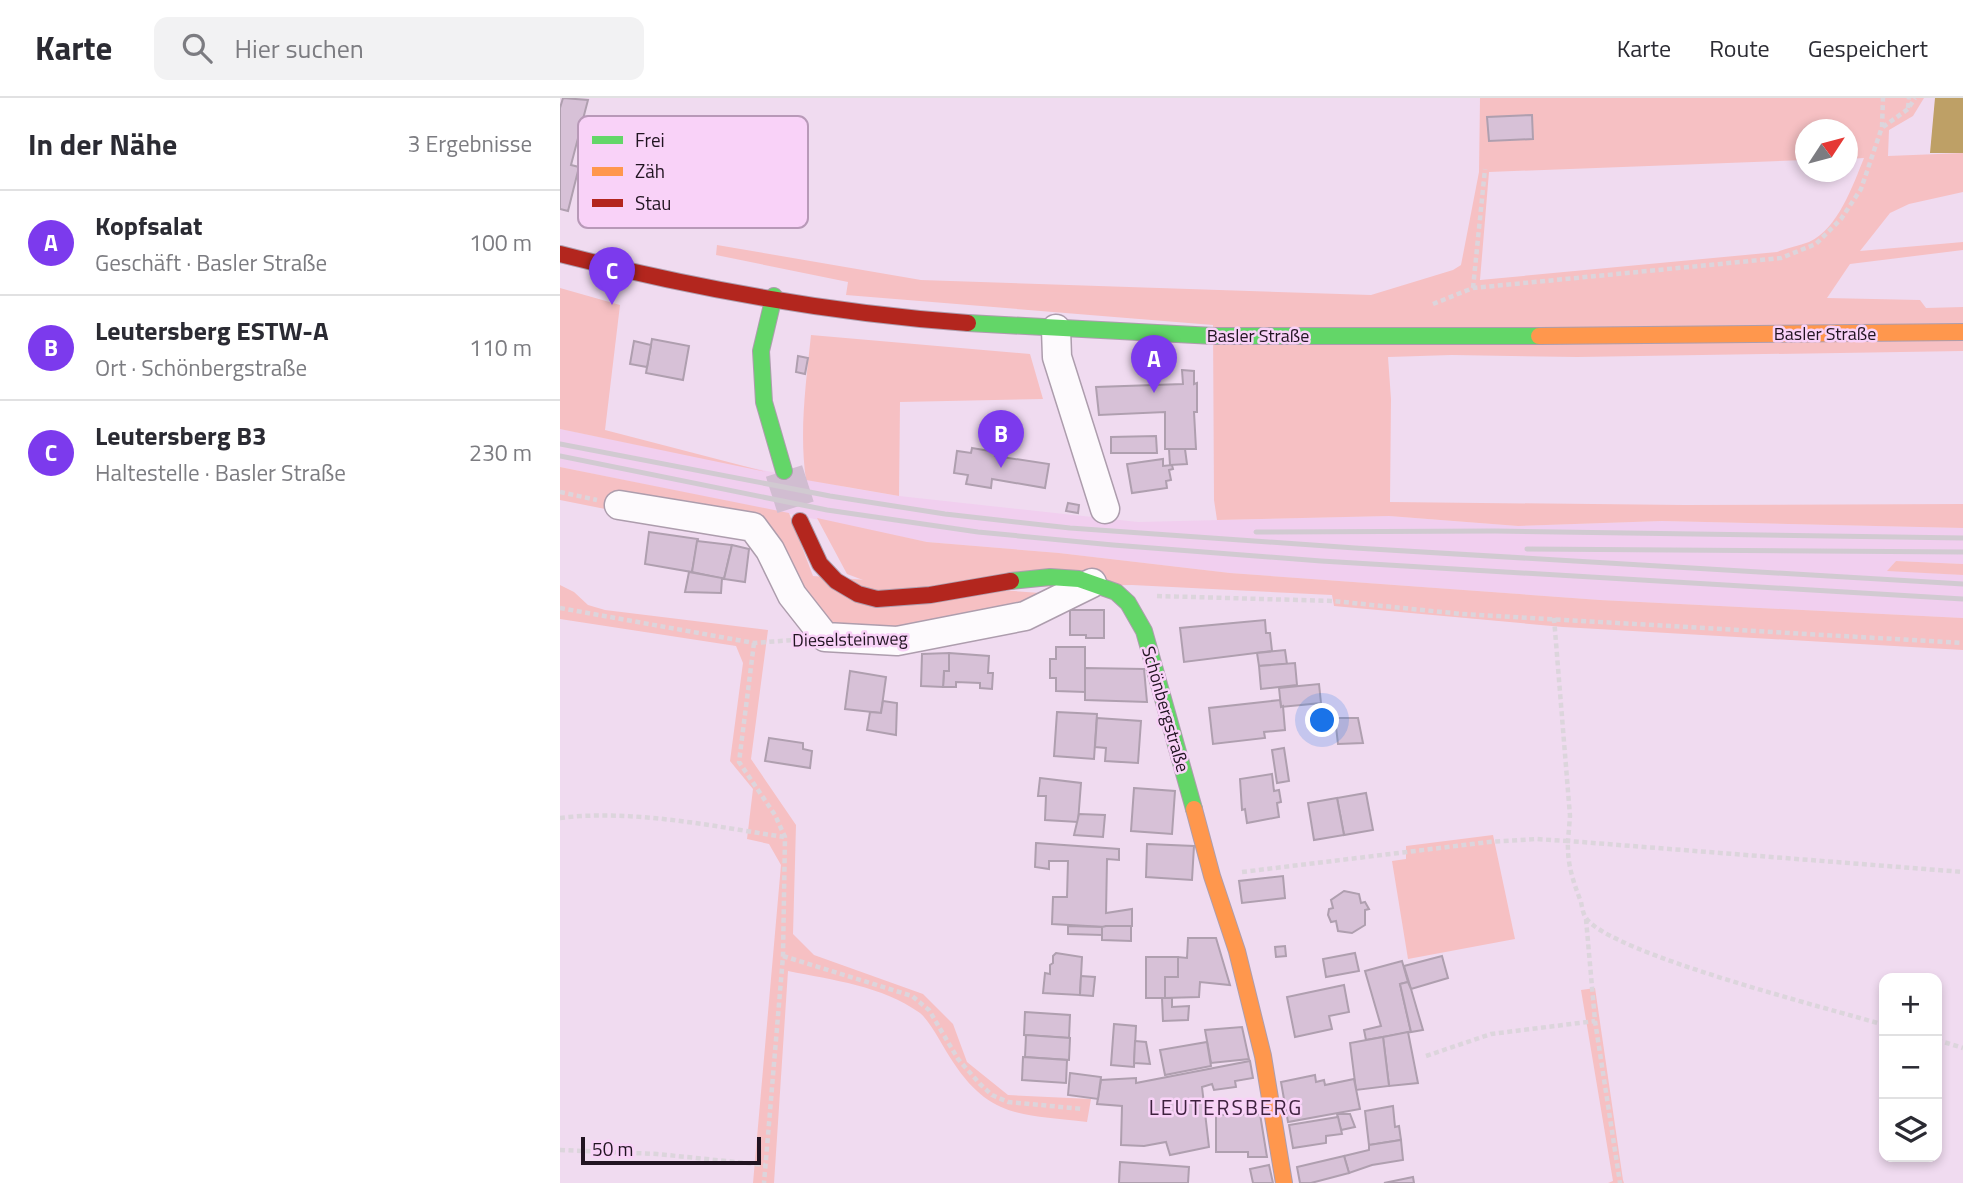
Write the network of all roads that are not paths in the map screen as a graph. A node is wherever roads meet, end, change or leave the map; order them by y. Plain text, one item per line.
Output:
1 (560, 254) edge
2 (774, 296) junction
3 (1056, 329) junction
4 (1963, 332) edge
5 (784, 471) tunnel mouth
6 (619, 505) road end
7 (1105, 509) dead end
8 (800, 521) tunnel mouth
9 (1092, 583) junction
10 (1284, 1183) edge

1 - 2 street, Basler Straße
2 - 3 street, Basler Straße
2 - 5 street
3 - 4 street, Basler Straße
3 - 7 street
6 - 9 street, Dieselsteinweg
8 - 9 street
9 - 10 street, Schönbergstraße

